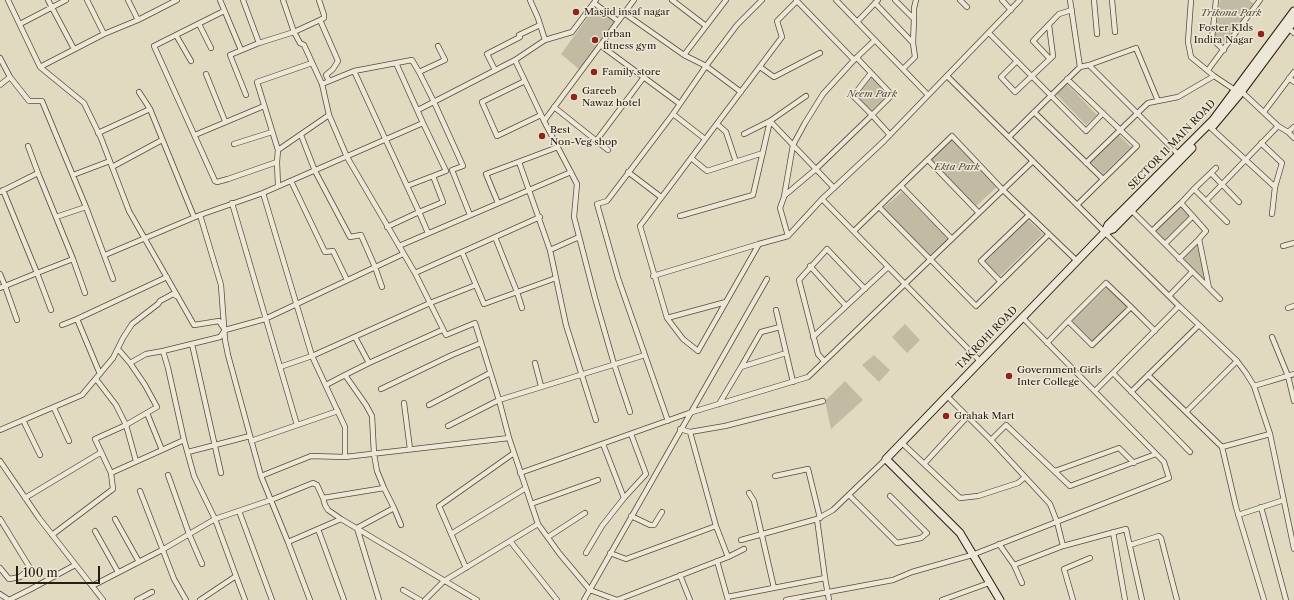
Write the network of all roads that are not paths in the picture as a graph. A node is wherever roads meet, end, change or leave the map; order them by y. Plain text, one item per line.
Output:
1 (8, 0) edge
2 (48, 0) edge
3 (66, 0) edge
4 (88, 0) edge
5 (128, 0) edge
6 (165, 0) edge
7 (177, 0) edge
8 (220, 0) edge
9 (243, 0) edge
10 (283, 0) edge
11 (319, 0) edge
12 (530, 0) edge
13 (634, 0) edge
14 (672, 0) edge
15 (726, 0) edge
16 (762, 0) edge
17 (797, 0) edge
18 (836, 0) edge
19 (895, 0) edge
20 (916, 0) edge
21 (960, 0) edge
22 (1002, 0) edge
23 (1020, 0) edge
24 (1070, 0) edge
25 (1094, 0) edge
26 (1112, 0) edge
27 (1191, 0) edge
28 (1216, 0) edge
29 (595, 1) edge
30 (1259, 1) edge
31 (877, 2) edge
32 (167, 5) junction
33 (52, 7) junction
34 (967, 7) dead end
35 (1011, 10) junction
36 (1072, 10) junction
37 (224, 11) junction
38 (1294, 11) edge
39 (624, 13) junction
40 (914, 19) junction
41 (138, 20) junction
42 (320, 20) junction
43 (618, 21) junction
44 (1294, 21) edge
45 (857, 22) junction
46 (20, 24) junction
47 (199, 24) junction
48 (540, 25) junction
49 (1048, 25) junction
50 (706, 26) junction
51 (1291, 30) edge
52 (294, 32) junction
53 (1115, 32) dead end
54 (989, 33) junction
55 (104, 34) junction
56 (1097, 34) dead end
57 (176, 35) junction
58 (545, 40) junction
59 (875, 40) junction
60 (259, 43) junction
61 (913, 43) junction
62 (600, 45) junction
63 (438, 46) dead end
64 (211, 48) dead end
65 (74, 49) junction
66 (241, 50) junction
67 (1224, 50) junction
68 (820, 53) dead end
69 (684, 56) junction
70 (0, 58) edge
71 (855, 59) junction
72 (1050, 59) junction
73 (515, 60) junction
74 (1017, 61) junction
75 (191, 62) dead end
76 (312, 63) junction
77 (396, 63) junction
78 (1089, 65) junction
79 (706, 66) junction
80 (40, 67) junction
81 (760, 67) junction
82 (1080, 67) junction
83 (902, 69) junction
84 (495, 70) junction
85 (1208, 70) junction
86 (354, 71) junction
87 (419, 72) junction
88 (1294, 72) edge
89 (871, 73) junction
90 (206, 74) dead end
91 (947, 76) junction
92 (1032, 76) junction
93 (1214, 76) junction
94 (10, 77) junction
95 (644, 77) junction
96 (1289, 78) junction
97 (1067, 79) junction
98 (329, 81) junction
99 (525, 81) junction
100 (1294, 82) edge
101 (0, 84) edge
102 (322, 84) junction
103 (1238, 91) junction
104 (139, 92) dead end
105 (741, 92) junction
106 (246, 95) dead end
107 (928, 95) junction
108 (806, 96) dead end
109 (1051, 96) junction
110 (1158, 101) junction
111 (434, 102) junction
112 (680, 104) junction
113 (264, 106) junction
114 (554, 107) junction
115 (150, 109) junction
116 (418, 110) junction
117 (1034, 112) junction
118 (1137, 112) junction
119 (1264, 112) junction
120 (1103, 113) junction
121 (673, 114) junction
122 (329, 115) junction
123 (541, 115) junction
124 (872, 115) junction
125 (225, 121) junction
126 (544, 121) junction
127 (770, 121) junction
128 (423, 123) junction
129 (717, 124) junction
130 (1278, 126) junction
131 (1294, 127) edge
132 (1211, 128) junction
133 (1120, 130) junction
134 (272, 132) junction
135 (1288, 132) junction
136 (98, 133) junction
137 (744, 134) dead end
138 (194, 135) junction
139 (301, 135) junction
140 (890, 135) junction
141 (1009, 137) junction
142 (1294, 138) edge
143 (385, 139) junction
144 (705, 139) junction
145 (162, 140) junction
146 (596, 141) junction
147 (234, 144) dead end
148 (1261, 144) junction
149 (793, 145) junction
150 (28, 146) dead end
151 (558, 147) junction
152 (278, 150) junction
153 (608, 150) dead end
154 (762, 153) junction
155 (1180, 156) junction
156 (347, 157) junction
157 (691, 158) junction
158 (928, 160) junction
159 (1246, 160) junction
160 (110, 161) junction
161 (1033, 161) junction
162 (276, 162) junction
163 (519, 162) junction
164 (736, 162) junction
165 (1086, 163) junction
166 (112, 167) junction
167 (816, 168) junction
168 (1216, 168) dead end
169 (452, 170) junction
170 (315, 171) junction
171 (446, 171) junction
172 (570, 172) junction
173 (628, 172) junction
174 (38, 173) junction
175 (1211, 173) junction
176 (73, 175) junction
177 (433, 176) junction
178 (1103, 179) junction
179 (291, 181) junction
180 (1222, 184) junction
181 (278, 186) junction
182 (407, 186) junction
183 (901, 186) junction
184 (1275, 187) junction
185 (834, 188) junction
186 (1194, 189) junction
187 (528, 190) junction
188 (1003, 190) junction
189 (1, 191) edge
190 (263, 193) junction
191 (662, 197) junction
192 (784, 197) junction
193 (822, 199) junction
194 (1206, 201) junction
195 (1239, 202) dead end
196 (232, 203) junction
197 (498, 203) junction
198 (1181, 203) junction
199 (1077, 204) junction
200 (86, 207) junction
201 (879, 207) junction
202 (1131, 210) junction
203 (419, 212) junction
204 (979, 213) junction
205 (1272, 214) dead end
206 (200, 215) junction
207 (470, 215) junction
208 (1029, 215) junction
209 (680, 216) dead end
210 (1193, 216) junction
211 (56, 217) junction
212 (540, 217) junction
213 (194, 218) junction
214 (1227, 222) dead end
215 (387, 226) junction
216 (1152, 231) junction
217 (854, 232) junction
218 (1105, 232) junction
219 (428, 234) junction
220 (1049, 234) junction
221 (788, 236) junction
222 (495, 237) junction
223 (579, 237) junction
224 (144, 239) junction
225 (952, 239) junction
226 (1199, 239) junction
227 (1294, 243) edge
228 (759, 244) junction
229 (1165, 244) junction
230 (399, 246) junction
231 (1283, 246) dead end
232 (550, 250) junction
233 (462, 252) junction
234 (403, 254) junction
235 (105, 255) junction
236 (72, 259) junction
237 (930, 259) junction
238 (1179, 259) junction
239 (1077, 261) junction
240 (810, 266) junction
241 (375, 267) junction
242 (888, 267) junction
243 (1192, 272) junction
244 (37, 273) junction
245 (415, 273) junction
246 (0, 274) edge
247 (654, 276) junction
248 (167, 277) junction
249 (556, 278) junction
250 (113, 279) dead end
251 (767, 279) dead end
252 (347, 280) junction
253 (1000, 281) junction
254 (905, 283) junction
255 (476, 285) junction
256 (2, 287) edge
257 (382, 287) dead end
258 (1209, 288) junction
259 (865, 289) junction
260 (517, 292) junction
261 (85, 293) dead end
262 (1169, 296) junction
263 (178, 297) junction
264 (1220, 299) dead end
265 (726, 302) junction
266 (296, 303) junction
267 (430, 303) junction
268 (846, 306) junction
269 (1179, 306) junction
270 (1294, 306) edge
271 (1131, 307) junction
272 (522, 308) dead end
273 (1288, 308) dead end
274 (51, 310) dead end
275 (776, 310) dead end
276 (1022, 317) junction
277 (265, 318) junction
278 (667, 318) junction
279 (77, 319) junction
280 (17, 320) dead end
281 (1068, 321) junction
282 (62, 325) dead end
283 (1199, 325) junction
284 (780, 327) junction
285 (225, 330) junction
286 (442, 330) junction
287 (1155, 331) junction
288 (355, 337) junction
289 (813, 337) junction
290 (1272, 337) dead end
291 (481, 343) junction
292 (1047, 343) junction
293 (192, 344) junction
294 (118, 349) junction
295 (163, 351) junction
296 (786, 353) junction
297 (645, 355) junction
298 (312, 356) junction
299 (979, 360) junction
300 (824, 361) junction
301 (1237, 361) junction
302 (130, 363) junction
303 (369, 363) junction
304 (535, 364) dead end
305 (614, 364) junction
306 (280, 367) junction
307 (741, 367) junction
308 (490, 373) junction
309 (100, 374) junction
310 (581, 374) junction
311 (1113, 374) junction
312 (1294, 374) edge
313 (345, 375) junction
314 (1148, 375) junction
315 (1288, 376) junction
316 (96, 379) junction
317 (793, 382) junction
318 (326, 385) junction
319 (541, 386) junction
320 (1254, 386) junction
321 (381, 389) dead end
322 (1095, 392) junction
323 (1130, 392) junction
324 (946, 395) junction
325 (499, 400) junction
326 (823, 401) dead end
327 (1294, 401) edge
328 (404, 403) dead end
329 (719, 404) junction
330 (429, 405) dead end
331 (54, 408) junction
332 (338, 411) junction
333 (630, 412) dead end
334 (1186, 412) junction
335 (147, 413) junction
336 (689, 413) junction
337 (967, 417) junction
338 (24, 420) junction
339 (596, 420) dead end
340 (668, 421) junction
341 (126, 425) junction
342 (297, 425) junction
343 (448, 426) dead end
344 (680, 429) junction
345 (0, 430) edge
346 (690, 432) junction
347 (631, 434) junction
348 (1270, 434) junction
349 (250, 438) junction
350 (509, 438) junction
351 (184, 440) junction
352 (991, 440) junction
353 (69, 441) dead end
354 (901, 442) junction
355 (603, 444) junction
356 (214, 445) junction
357 (1222, 447) junction
358 (162, 450) junction
359 (410, 450) junction
360 (188, 452) junction
361 (1190, 452) dead end
362 (100, 453) junction
363 (514, 453) junction
364 (374, 454) junction
365 (1156, 454) junction
366 (40, 455) dead end
367 (345, 457) junction
368 (886, 459) junction
369 (0, 461) edge
370 (136, 461) junction
371 (1134, 463) junction
372 (924, 464) junction
373 (1055, 471) junction
374 (111, 473) junction
375 (221, 473) dead end
376 (520, 473) junction
377 (168, 475) dead end
378 (261, 476) junction
379 (775, 476) dead end
380 (1025, 477) junction
381 (598, 480) dead end
382 (384, 488) junction
383 (526, 488) junction
384 (140, 491) dead end
385 (749, 493) dead end
386 (849, 495) junction
387 (890, 496) dead end
388 (26, 498) junction
389 (323, 498) junction
390 (624, 498) junction
391 (272, 500) junction
392 (1284, 500) junction
393 (531, 504) junction
394 (1261, 507) junction
395 (394, 508) junction
396 (239, 511) junction
397 (662, 512) dead end
398 (585, 513) dead end
399 (1238, 515) junction
400 (631, 516) junction
401 (818, 518) junction
402 (0, 519) edge
403 (115, 519) dead end
404 (214, 519) junction
405 (341, 519) junction
406 (1057, 522) junction
407 (538, 524) junction
408 (401, 525) dead end
409 (716, 526) junction
410 (357, 528) junction
411 (318, 529) junction
412 (95, 530) dead end
413 (1113, 532) junction
414 (189, 534) junction
415 (451, 534) junction
416 (762, 534) junction
417 (52, 536) junction
418 (548, 537) junction
419 (741, 540) dead end
420 (510, 541) junction
421 (288, 542) junction
422 (1293, 543) edge
423 (999, 544) junction
424 (1130, 545) junction
425 (1063, 546) junction
426 (744, 549) dead end
427 (1294, 549) edge
428 (162, 550) junction
429 (586, 554) dead end
430 (610, 554) junction
431 (972, 554) junction
432 (728, 557) junction
433 (1090, 558) dead end
434 (717, 561) junction
435 (139, 562) junction
436 (202, 564) dead end
437 (75, 565) junction
438 (1014, 565) junction
439 (0, 568) edge
440 (466, 568) junction
441 (118, 572) junction
442 (680, 575) junction
443 (236, 576) junction
444 (825, 578) junction
445 (444, 581) junction
446 (989, 583) junction
447 (1022, 583) dead end
448 (92, 586) junction
449 (774, 588) junction
450 (403, 590) dead end
451 (590, 590) junction
452 (152, 592) dead end
453 (828, 593) junction
454 (0, 594) edge
455 (728, 598) edge
456 (9, 600) edge
457 (103, 600) edge
458 (137, 600) edge
459 (186, 600) edge
460 (200, 600) edge
461 (246, 600) edge
462 (272, 600) edge
463 (310, 600) edge
464 (344, 600) edge
465 (379, 600) edge
466 (420, 600) edge
467 (425, 600) edge
468 (477, 600) edge
469 (557, 600) edge
470 (584, 600) edge
471 (690, 600) edge
472 (786, 600) edge
473 (829, 600) edge
474 (942, 600) edge
475 (1000, 600) edge
476 (1073, 600) edge
477 (1125, 600) edge
478 (1142, 600) edge
479 (1177, 600) edge
480 (1264, 600) edge
481 (1286, 600) edge

1 - 46 street
2 - 33 street
3 - 33 street
4 - 55 street
5 - 41 street
6 - 32 street
7 - 32 street
8 - 37 street
9 - 60 street
10 - 52 street
11 - 42 street
12 - 48 street
13 - 39 street
14 - 50 street
15 - 50 street
16 - 79 street
17 - 71 street
17 - 81 street
18 - 45 street
19 - 40 street
20 - 40 street
21 - 34 street
22 - 35 street
23 - 35 street
24 - 36 street
25 - 56 street
26 - 53 street
27 - 85 street
28 - 67 street
29 - 43 street
29 - 58 street
30 - 67 street
31 - 45 street
31 - 61 street
32 - 41 street
33 - 46 street
33 - 65 street
35 - 54 street
36 - 49 street
36 - 82 street
37 - 47 street
37 - 66 street
38 - 103 street, SECTOR 11 MAIN ROAD
39 - 43 street
39 - 69 street
40 - 61 street
41 - 55 street
42 - 52 street
42 - 98 street
43 - 62 street
44 - 51 street
45 - 59 street
46 - 80 street
47 - 57 street
47 - 64 street
48 - 58 street
48 - 84 street
49 - 72 street
49 - 72 street
50 - 69 street
51 - 103 street
52 - 60 street
52 - 76 street
54 - 74 street
54 - 91 street
55 - 65 street
57 - 75 street
57 - 138 street
58 - 73 street
59 - 71 street
59 - 83 street
60 - 66 street
61 - 83 street
62 - 95 street
62 - 114 street
63 - 87 street
65 - 80 street
66 - 106 street
67 - 85 street
68 - 81 street
69 - 79 street
70 - 94 street
71 - 89 street
71 - 149 street
72 - 92 street
73 - 84 street
73 - 99 street
74 - 92 street
74 - 92 street
76 - 102 street
76 - 113 street
77 - 86 street
77 - 87 street
77 - 116 street
78 - 82 street
78 - 110 street
78 - 118 street
79 - 105 street
79 - 112 street
80 - 136 street
81 - 105 street
82 - 97 street
83 - 107 street
84 - 111 street
85 - 93 street
86 - 98 street
86 - 143 street
87 - 111 street
88 - 96 street
89 - 124 street
89 - 124 street
90 - 125 street
91 - 107 street
91 - 141 street
92 - 109 street
93 - 103 street
93 - 110 street
94 - 101 street
94 - 176 street
95 - 112 street
95 - 146 street
96 - 100 street
96 - 119 street
97 - 109 street
97 - 120 street
98 - 102 street
99 - 123 street
99 - 123 street
102 - 122 street
103 - 119 street
103 - 132 street
103 - 155 street, SECTOR 11 MAIN ROAD
104 - 115 street
105 - 129 street
107 - 140 street
108 - 127 street
109 - 117 street
109 - 120 street
110 - 118 street
111 - 116 street
111 - 169 street
112 - 121 street
113 - 125 street
113 - 134 street
114 - 126 street
114 - 146 street
115 - 136 street
115 - 145 street
116 - 128 street
117 - 141 street
117 - 165 street
118 - 133 street
118 - 155 street
119 - 130 street
120 - 133 street
121 - 144 street
121 - 173 street
122 - 139 street
122 - 156 street
123 - 126 street
124 - 140 street
124 - 167 street
125 - 138 street
126 - 151 street
127 - 137 street
127 - 149 street
127 - 154 street
128 - 143 street
128 - 171 street
129 - 144 street
129 - 164 street
130 - 135 street
130 - 148 street
131 - 135 street
132 - 155 street
132 - 159 street
133 - 165 street
133 - 178 street
134 - 147 street
134 - 152 street
135 - 142 street
136 - 160 street
138 - 162 street
139 - 152 street
139 - 170 street
140 - 185 street
141 - 161 street
143 - 156 street
143 - 182 street
144 - 157 street
145 - 166 street
145 - 213 street
146 - 153 street
148 - 159 street
148 - 184 street
149 - 167 street
149 - 192 street
150 - 174 street
151 - 163 street
151 - 172 street
152 - 162 street
154 - 164 street
154 - 209 street
155 - 202 street
155 - 218 street, SECTOR 11 MAIN ROAD
156 - 170 street
156 - 215 street
157 - 164 street
157 - 191 street
158 - 183 street
158 - 188 street
158 - 204 street
159 - 180 street
159 - 184 street
160 - 166 street
160 - 176 street
161 - 188 street
161 - 199 street
162 - 181 street
163 - 187 street
163 - 197 street
165 - 178 street
166 - 224 street
167 - 185 street
167 - 192 street
168 - 175 street
169 - 171 street
169 - 207 street
170 - 179 street
170 - 241 street
171 - 177 street
172 - 187 street
172 - 223 street
173 - 191 street
173 - 297 street
174 - 189 street
174 - 211 street
175 - 180 street
175 - 186 street
176 - 200 street
177 - 182 street
177 - 203 street
178 - 199 street
179 - 181 street
179 - 252 street
180 - 194 street
180 - 195 street
181 - 190 street
182 - 203 street
183 - 201 street
183 - 225 street
184 - 205 street
185 - 193 street
186 - 194 street
186 - 198 street
187 - 197 street
187 - 212 street
188 - 204 street
188 - 208 street
189 - 244 street
190 - 196 street
190 - 266 street
191 - 247 street
192 - 221 street
193 - 217 street
193 - 221 street
194 - 214 street
196 - 206 street
196 - 277 street
197 - 207 street
198 - 210 street
198 - 216 street
199 - 218 street
200 - 211 street
200 - 235 street
201 - 217 street
201 - 237 street
202 - 216 street
202 - 218 street
203 - 215 street
203 - 219 street
204 - 225 street
206 - 213 street
206 - 285 street
207 - 219 street
208 - 220 street
208 - 253 street
210 - 226 street
210 - 229 street
211 - 236 street
212 - 222 street
212 - 232 street
213 - 224 street
215 - 230 street
216 - 229 street
217 - 242 street
218 - 239 street, TAKROHI ROAD
218 - 262 street
219 - 230 street
220 - 239 street
220 - 253 street
221 - 228 street
222 - 233 street
222 - 260 street
223 - 232 street
223 - 305 street
224 - 235 street
224 - 248 street
225 - 237 street
226 - 238 street
226 - 258 street
227 - 231 street
228 - 247 street
228 - 265 street
229 - 238 street
230 - 234 street
232 - 249 street
233 - 245 street
233 - 255 street
234 - 241 street
234 - 245 street
235 - 250 street
236 - 244 street
236 - 261 street
237 - 253 street
237 - 254 street
238 - 243 street
239 - 276 street, TAKROHI ROAD
240 - 259 street
240 - 268 street
240 - 289 street
241 - 252 street
241 - 257 street
242 - 254 street
242 - 259 street
243 - 258 street
243 - 262 street
244 - 256 street
244 - 274 street
245 - 267 street
246 - 256 street
247 - 278 street
248 - 263 street
248 - 279 street
249 - 260 street
249 - 310 street
251 - 336 street
252 - 266 street
254 - 299 street
254 - 300 street
255 - 260 street
255 - 267 street
256 - 280 street
258 - 264 street
259 - 268 street
260 - 272 street
262 - 269 street
263 - 285 street
263 - 294 street
265 - 278 street
265 - 278 street
266 - 277 street
266 - 298 street
267 - 286 street
267 - 288 street
268 - 289 street
269 - 283 street
269 - 287 street
270 - 273 street
271 - 281 street
271 - 281 street
271 - 287 street
275 - 284 street
276 - 292 street
276 - 299 street, TAKROHI ROAD
277 - 285 street
277 - 306 street
279 - 282 street
279 - 309 street
281 - 292 street
283 - 301 street
283 - 314 street
284 - 296 street
284 - 307 street
285 - 293 street
285 - 349 street
286 - 291 street
286 - 303 street
287 - 311 street
288 - 298 street
288 - 303 street
289 - 300 street
290 - 315 street
291 - 308 street
291 - 321 street
292 - 322 street
293 - 295 street
293 - 356 street
294 - 302 street
294 - 309 street
295 - 302 street
295 - 351 street
296 - 307 street
296 - 317 street
297 - 305 street
297 - 340 street
298 - 306 street
298 - 318 street
299 - 324 street, TAKROHI ROAD
300 - 317 street
301 - 320 street
301 - 334 street
302 - 335 street
303 - 313 street
304 - 319 street
305 - 310 street
305 - 333 street
306 - 342 street
307 - 329 street
308 - 325 street
308 - 330 street
309 - 316 street
310 - 319 street
310 - 339 street
311 - 322 street
311 - 323 street
312 - 315 street
313 - 318 street
313 - 364 street
314 - 323 street
314 - 334 street
315 - 320 street
315 - 327 street
316 - 331 street
316 - 341 street
317 - 329 street
318 - 332 street
319 - 325 street
320 - 348 street
322 - 365 street
323 - 361 street
324 - 337 street
324 - 354 street, TAKROHI ROAD
325 - 343 street
325 - 350 street
326 - 346 street
328 - 359 street
329 - 336 street
331 - 338 street
331 - 353 street
332 - 342 street
332 - 367 street
334 - 357 street
335 - 341 street
335 - 358 street
336 - 340 street
336 - 344 street
337 - 352 street
337 - 372 street
338 - 345 street
338 - 366 street
340 - 347 street
341 - 362 street
341 - 370 street
342 - 349 street
344 - 346 street
344 - 400 street
346 - 409 street
347 - 355 street
347 - 390 street
348 - 357 street
348 - 392 street
349 - 356 street
349 - 378 street
350 - 359 street
350 - 363 street
351 - 358 street
351 - 360 street
352 - 373 street
352 - 380 street
354 - 368 street, TAKROHI ROAD
354 - 372 street
355 - 376 street
355 - 390 street
356 - 360 street
356 - 375 street
357 - 399 street
358 - 370 street
359 - 364 street
360 - 404 street
362 - 374 street
362 - 388 street
363 - 376 street
363 - 415 street
364 - 367 street
364 - 382 street
365 - 371 street
365 - 406 street
367 - 378 street
368 - 386 street
368 - 431 street
369 - 388 street
370 - 374 street
371 - 373 street
371 - 373 street
372 - 380 street
374 - 417 street
376 - 383 street
377 - 414 street
378 - 391 street
379 - 401 street
380 - 406 street
381 - 393 street
382 - 389 street
382 - 395 street
383 - 393 street
383 - 415 street
384 - 428 street
385 - 416 street
386 - 387 street
386 - 401 street
388 - 417 street
389 - 391 street
389 - 405 street
390 - 429 street
391 - 396 street
391 - 421 street
392 - 394 street
392 - 422 street
393 - 407 street
394 - 399 street
394 - 481 street
395 - 408 street
395 - 410 street
396 - 404 street
396 - 462 street
397 - 400 street
398 - 418 street
399 - 480 street
400 - 430 street
401 - 416 street
401 - 444 street
402 - 439 street
403 - 435 street
404 - 414 street
404 - 443 street
405 - 410 street
405 - 411 street
406 - 423 street
406 - 425 street
407 - 418 street
407 - 420 street
409 - 430 street
409 - 432 street
410 - 445 street
410 - 465 street
411 - 421 street
411 - 464 street
412 - 441 street
413 - 424 street
413 - 425 street
413 - 477 street
414 - 428 street
414 - 436 street
415 - 440 street
416 - 419 street
416 - 449 street
417 - 437 street
418 - 451 street
420 - 440 street
420 - 469 street
421 - 463 street
422 - 427 street
423 - 431 street
423 - 438 street
424 - 478 street
424 - 479 street
425 - 438 street
426 - 432 street
428 - 435 street
428 - 459 street
430 - 451 street
431 - 446 street
431 - 453 street
432 - 434 street
433 - 476 street
434 - 442 street
434 - 455 street
435 - 441 street
437 - 448 street
437 - 456 street
438 - 447 street
440 - 445 street
441 - 448 street
442 - 451 street
442 - 471 street
443 - 460 street
443 - 461 street
444 - 449 street
444 - 453 street
445 - 467 street
445 - 468 street
446 - 474 street
446 - 475 street
448 - 457 street
449 - 455 street
450 - 466 street
451 - 470 street
452 - 458 street
453 - 472 street
453 - 473 street
454 - 456 street

